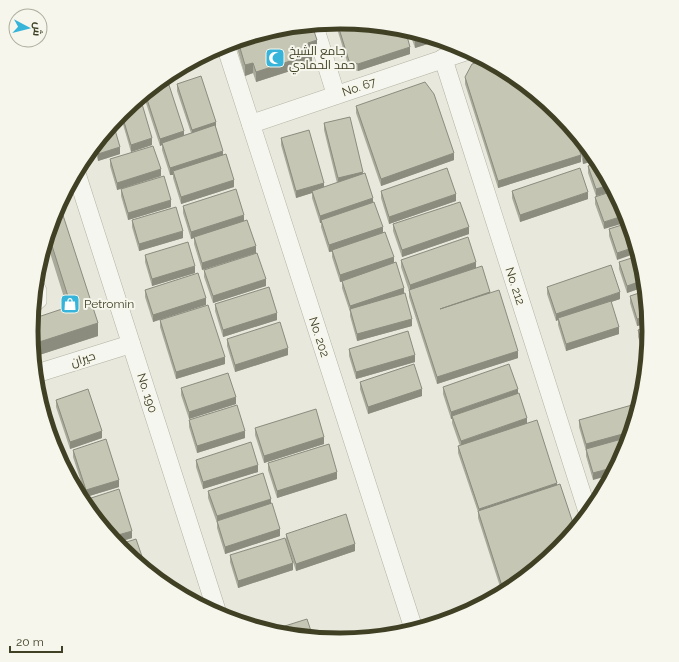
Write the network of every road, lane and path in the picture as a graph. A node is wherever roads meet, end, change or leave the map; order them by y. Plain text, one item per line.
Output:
1 (316, 30) edge
2 (227, 51) edge
3 (458, 53) edge
4 (443, 58) junction
5 (336, 95) junction
6 (251, 124) junction
7 (78, 179) edge
8 (41, 287) edge
9 (39, 305) edge
10 (131, 344) junction
11 (40, 372) edge
12 (586, 506) edge
13 (215, 606) edge
14 (412, 624) edge

1 - 5 street
2 - 6 street, No. 202
3 - 4 street, No. 67
4 - 5 street, No. 67
4 - 12 street, No. 212
5 - 6 street, No. 67
6 - 14 street, No. 202
7 - 10 street, No. 190
8 - 9 lane
10 - 11 street, حيران
10 - 13 street, No. 190

